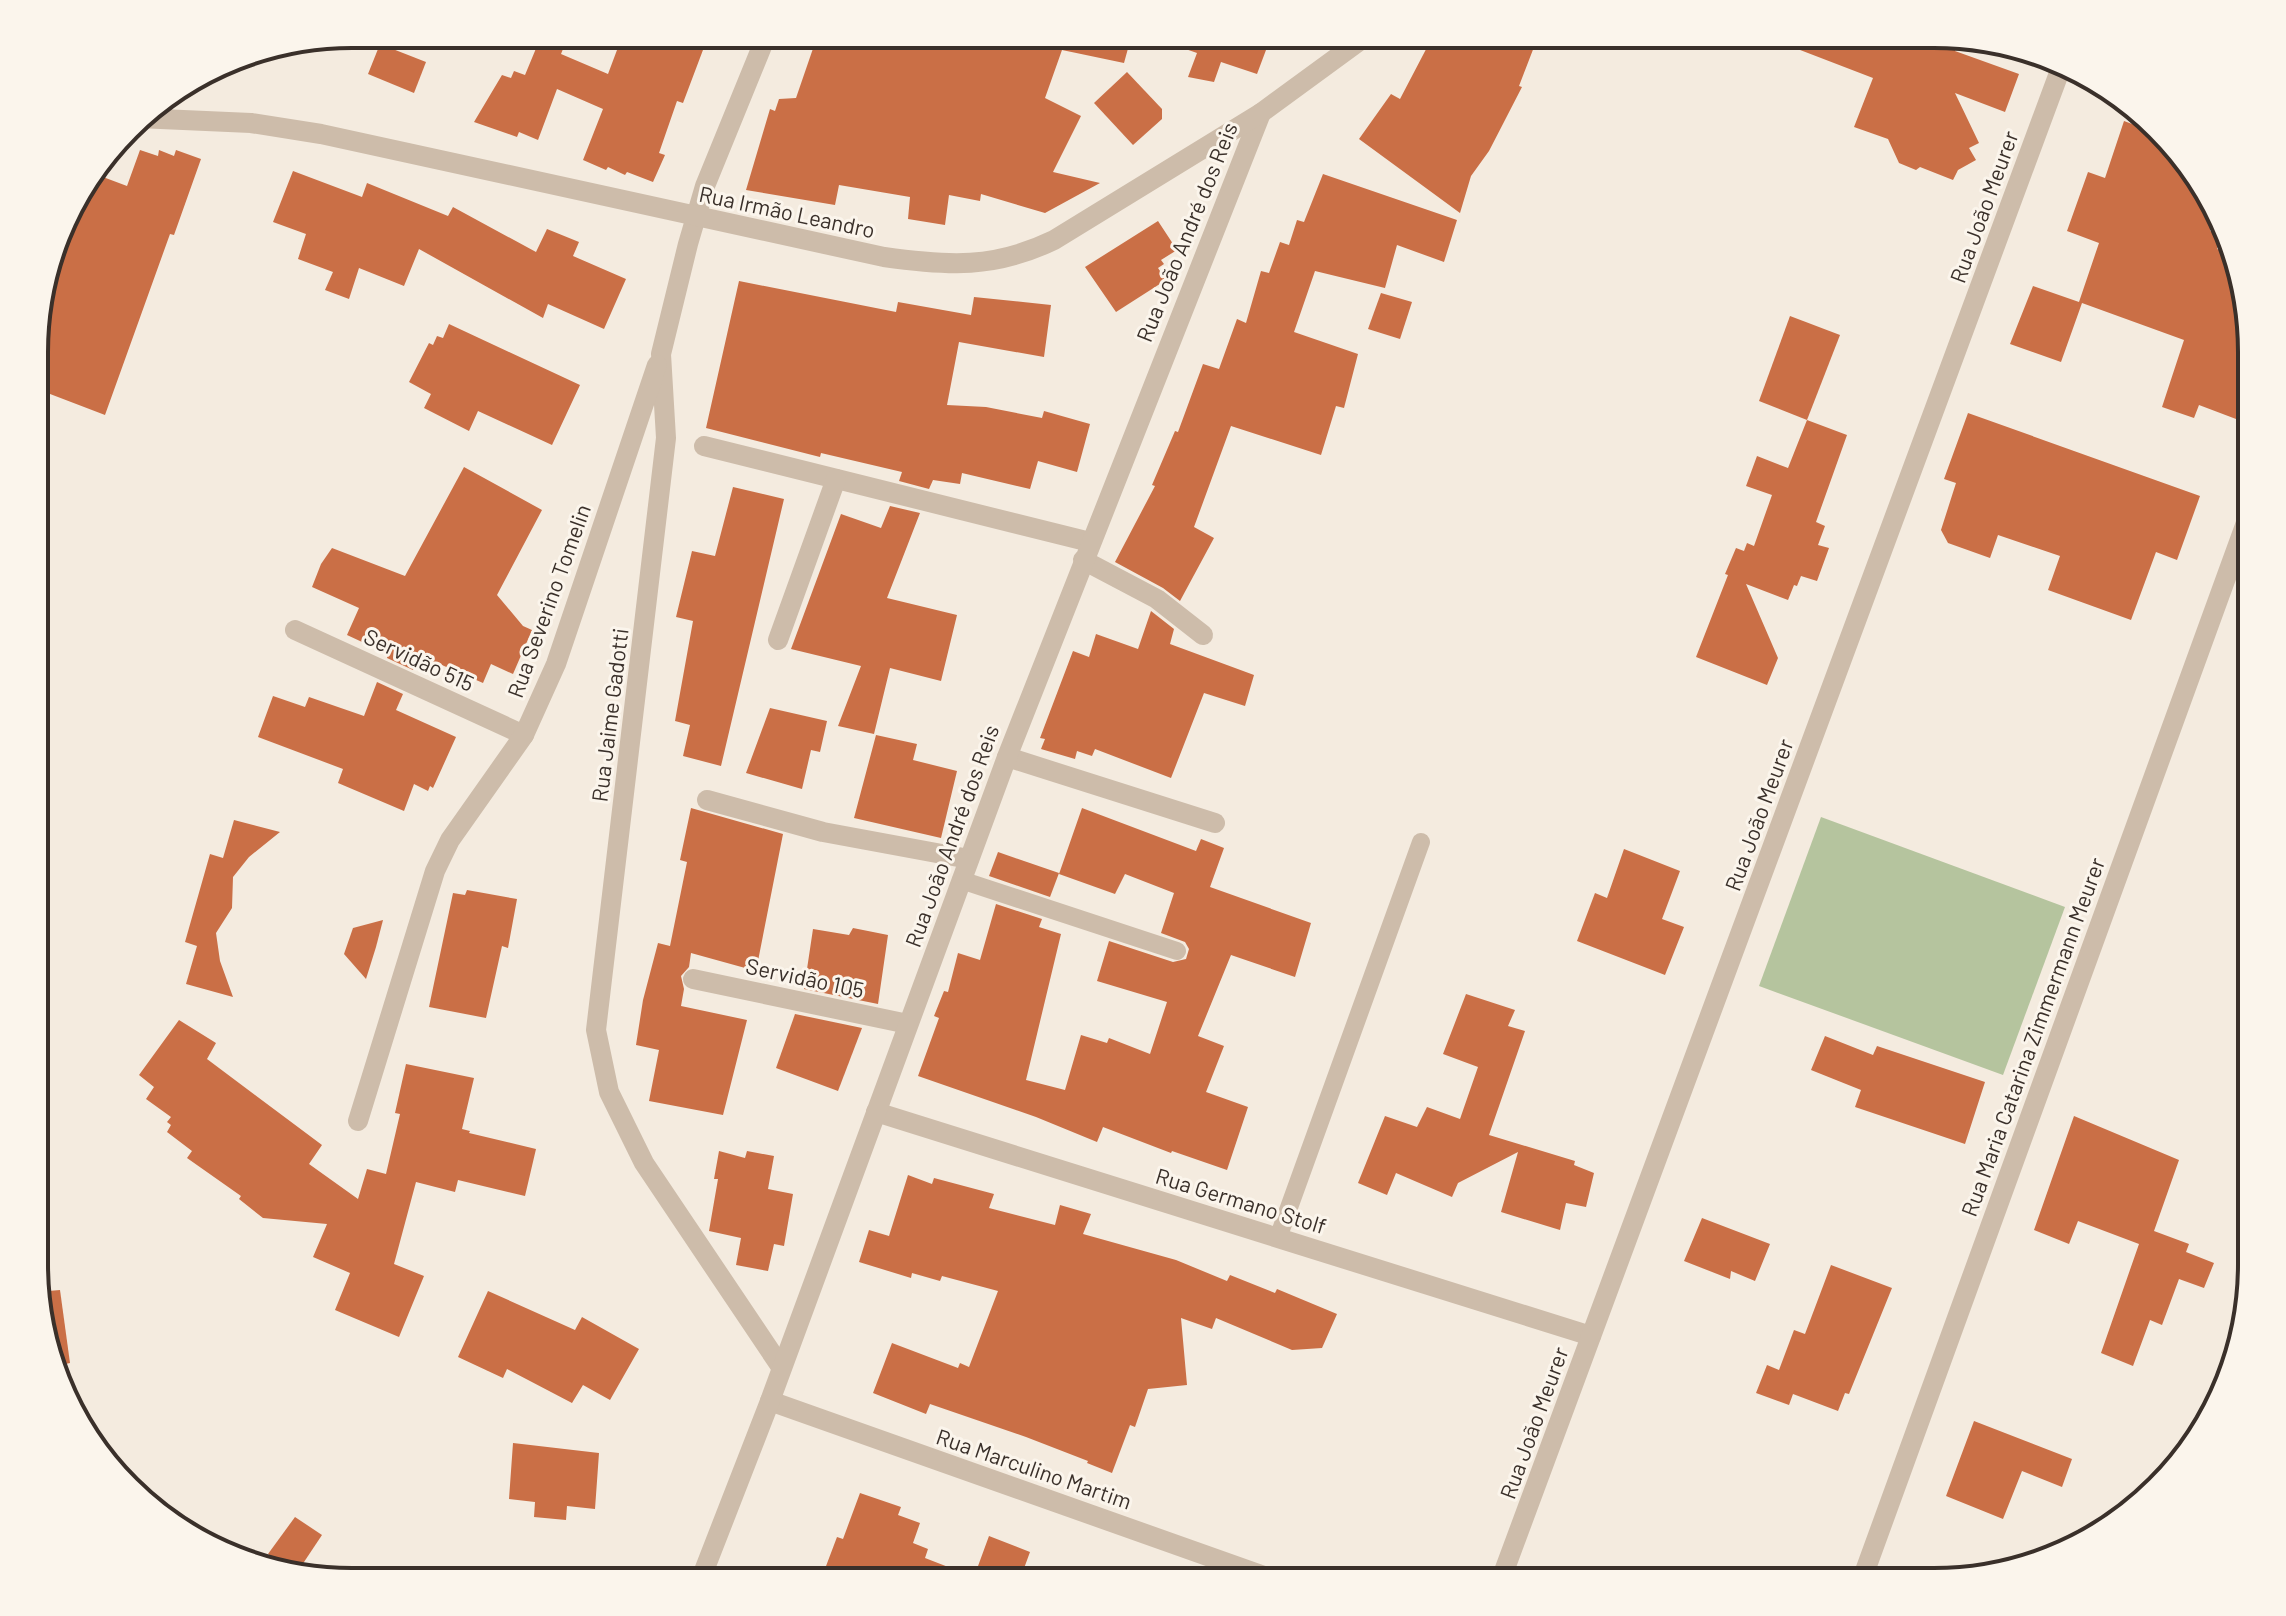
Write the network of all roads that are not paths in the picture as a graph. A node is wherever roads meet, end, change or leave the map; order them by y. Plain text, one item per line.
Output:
1 (761, 48) edge
2 (1350, 48) edge
3 (2058, 75) edge
4 (1261, 113) junction
5 (157, 119) edge
6 (695, 217) junction
7 (661, 354) junction
8 (704, 446) dead end
9 (836, 479) junction
10 (2238, 545) edge
11 (1087, 551) junction
12 (295, 630) dead end
13 (1203, 635) dead end
14 (778, 640) dead end
15 (524, 735) junction
16 (1007, 757) junction
17 (707, 800) dead end
18 (1215, 823) dead end
19 (1421, 842) dead end
20 (969, 859) junction
21 (961, 880) junction
22 (1177, 951) dead end
23 (693, 979) dead end
24 (908, 1024) junction
25 (876, 1112) junction
26 (358, 1121) dead end
27 (1278, 1238) junction
28 (1591, 1336) junction
29 (781, 1367) junction
30 (770, 1401) junction
31 (705, 1568) edge
32 (1241, 1568) edge
33 (1505, 1568) edge
34 (1866, 1568) edge

1 - 6 street, Rua Jaime Gadotti
2 - 4 street, Rua Irmão Leandro
3 - 28 street, Rua João Meurer
4 - 6 street, Rua Irmão Leandro
4 - 11 street, Rua João André dos Reis
5 - 6 street, Rua Irmão Leandro
6 - 7 street, Rua Jaime Gadotti
7 - 15 street, Rua Severino Tomelin
7 - 29 street, Rua Jaime Gadotti
8 - 9 street
9 - 11 street
9 - 14 street
10 - 34 street, Rua Maria Catarina Zimmermann Meurer
11 - 13 street
11 - 16 street, Rua João André dos Reis
12 - 15 street, Servidão 515
15 - 26 street, Rua Severino Tomelin
16 - 18 street
16 - 20 street, Rua João André dos Reis
17 - 20 street
19 - 27 lane
20 - 21 street, Rua João André dos Reis
21 - 22 lane
21 - 24 street, Rua João André dos Reis
23 - 24 street, Servidão 105
24 - 25 street, Rua João André dos Reis
25 - 27 street, Rua Germano Stolf
25 - 29 street, Rua João André dos Reis
27 - 28 street, Rua Germano Stolf
28 - 33 street, Rua João Meurer
29 - 30 street, Rua João André dos Reis
30 - 31 street, Rua João André dos Reis
30 - 32 street, Rua Marculino Martim

